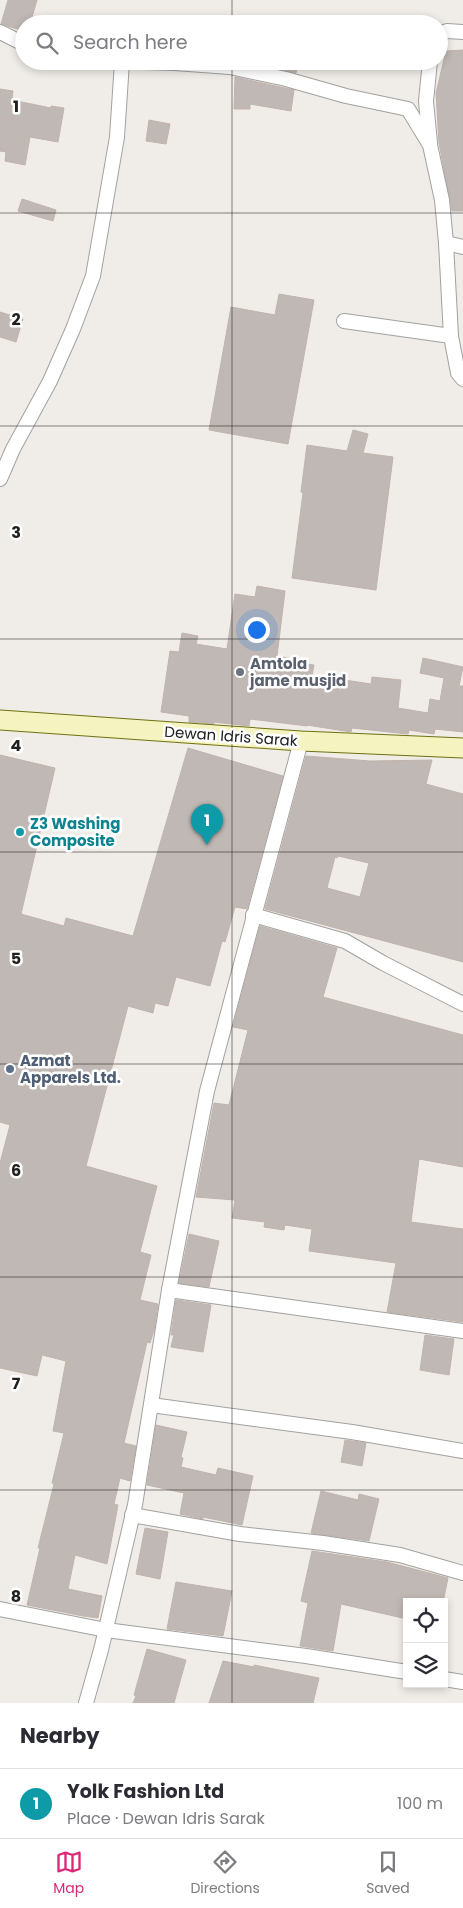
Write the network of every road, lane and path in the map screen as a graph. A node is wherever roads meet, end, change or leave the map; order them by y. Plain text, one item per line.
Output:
1 (448, 31) edge
2 (0, 32) edge
3 (463, 32) edge
4 (15, 40) edge
5 (115, 70) edge
6 (247, 70) edge
7 (429, 70) edge
8 (426, 101) junction
9 (408, 109) junction
10 (430, 145) junction
11 (446, 243) junction
12 (463, 247) edge
13 (344, 322) dead end
14 (451, 336) junction
15 (463, 379) edge
16 (0, 479) edge
17 (0, 720) edge
18 (300, 741) junction
19 (463, 748) edge
20 (253, 915) junction
21 (463, 1004) edge
22 (169, 1290) junction
23 (463, 1331) edge
24 (151, 1405) junction
25 (463, 1451) edge
26 (132, 1515) junction
27 (463, 1573) edge
28 (0, 1609) edge
29 (106, 1630) junction
30 (403, 1671) edge
31 (448, 1680) edge
32 (463, 1682) edge
33 (86, 1703) edge

1 - 3 street
2 - 4 street
5 - 16 street
6 - 9 street
7 - 8 street
8 - 9 street
8 - 10 street
9 - 10 street
10 - 11 street
11 - 12 street
11 - 14 street
13 - 14 street
14 - 15 street
17 - 18 main road, Dewan Idris Sarak
18 - 19 main road, Dewan Idris Sarak
18 - 20 street
20 - 21 street
20 - 22 street
22 - 23 street
22 - 24 street
24 - 25 street
24 - 26 street
26 - 27 street
26 - 29 street
28 - 29 street
29 - 30 street
29 - 33 street
31 - 32 street

